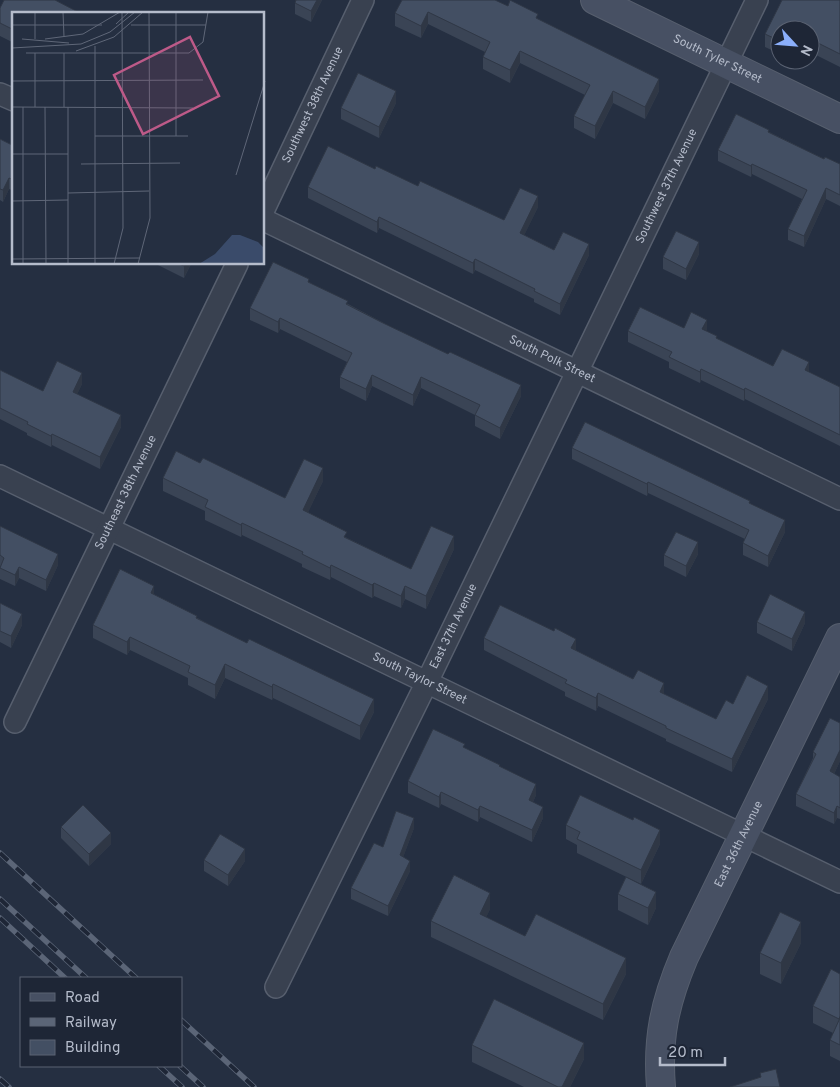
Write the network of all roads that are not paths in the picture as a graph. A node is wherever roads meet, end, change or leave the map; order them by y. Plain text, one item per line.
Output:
1 (363, 0) edge
2 (594, 0) edge
3 (757, 0) edge
4 (726, 64) junction
5 (0, 94) edge
6 (12, 99) edge
7 (840, 119) edge
8 (265, 207) edge
9 (265, 220) edge
10 (237, 265) edge
11 (577, 372) junction
12 (0, 476) edge
13 (840, 499) edge
14 (109, 528) junction
15 (840, 638) edge
16 (427, 682) junction
17 (15, 722) dead end
18 (744, 835) junction
19 (840, 882) edge
20 (276, 987) dead end
21 (661, 1087) edge

1 - 8 street, Southwest 38th Avenue
2 - 4 main road, South Tyler Street
3 - 4 street, Southwest 37th Avenue
4 - 7 main road, South Tyler Street
4 - 11 street, Southwest 37th Avenue
5 - 6 street
9 - 11 street, South Polk Street
10 - 14 street, Southeast 38th Avenue
11 - 13 street, South Polk Street
11 - 16 street, East 37th Avenue
12 - 14 street, South Taylor Street
14 - 16 street, South Taylor Street
14 - 17 street, Southeast 38th Avenue
15 - 18 main road, East 36th Avenue
16 - 18 street, South Taylor Street
16 - 20 street, East 37th Avenue
18 - 19 street, South Taylor Street
18 - 21 main road, East 36th Avenue

